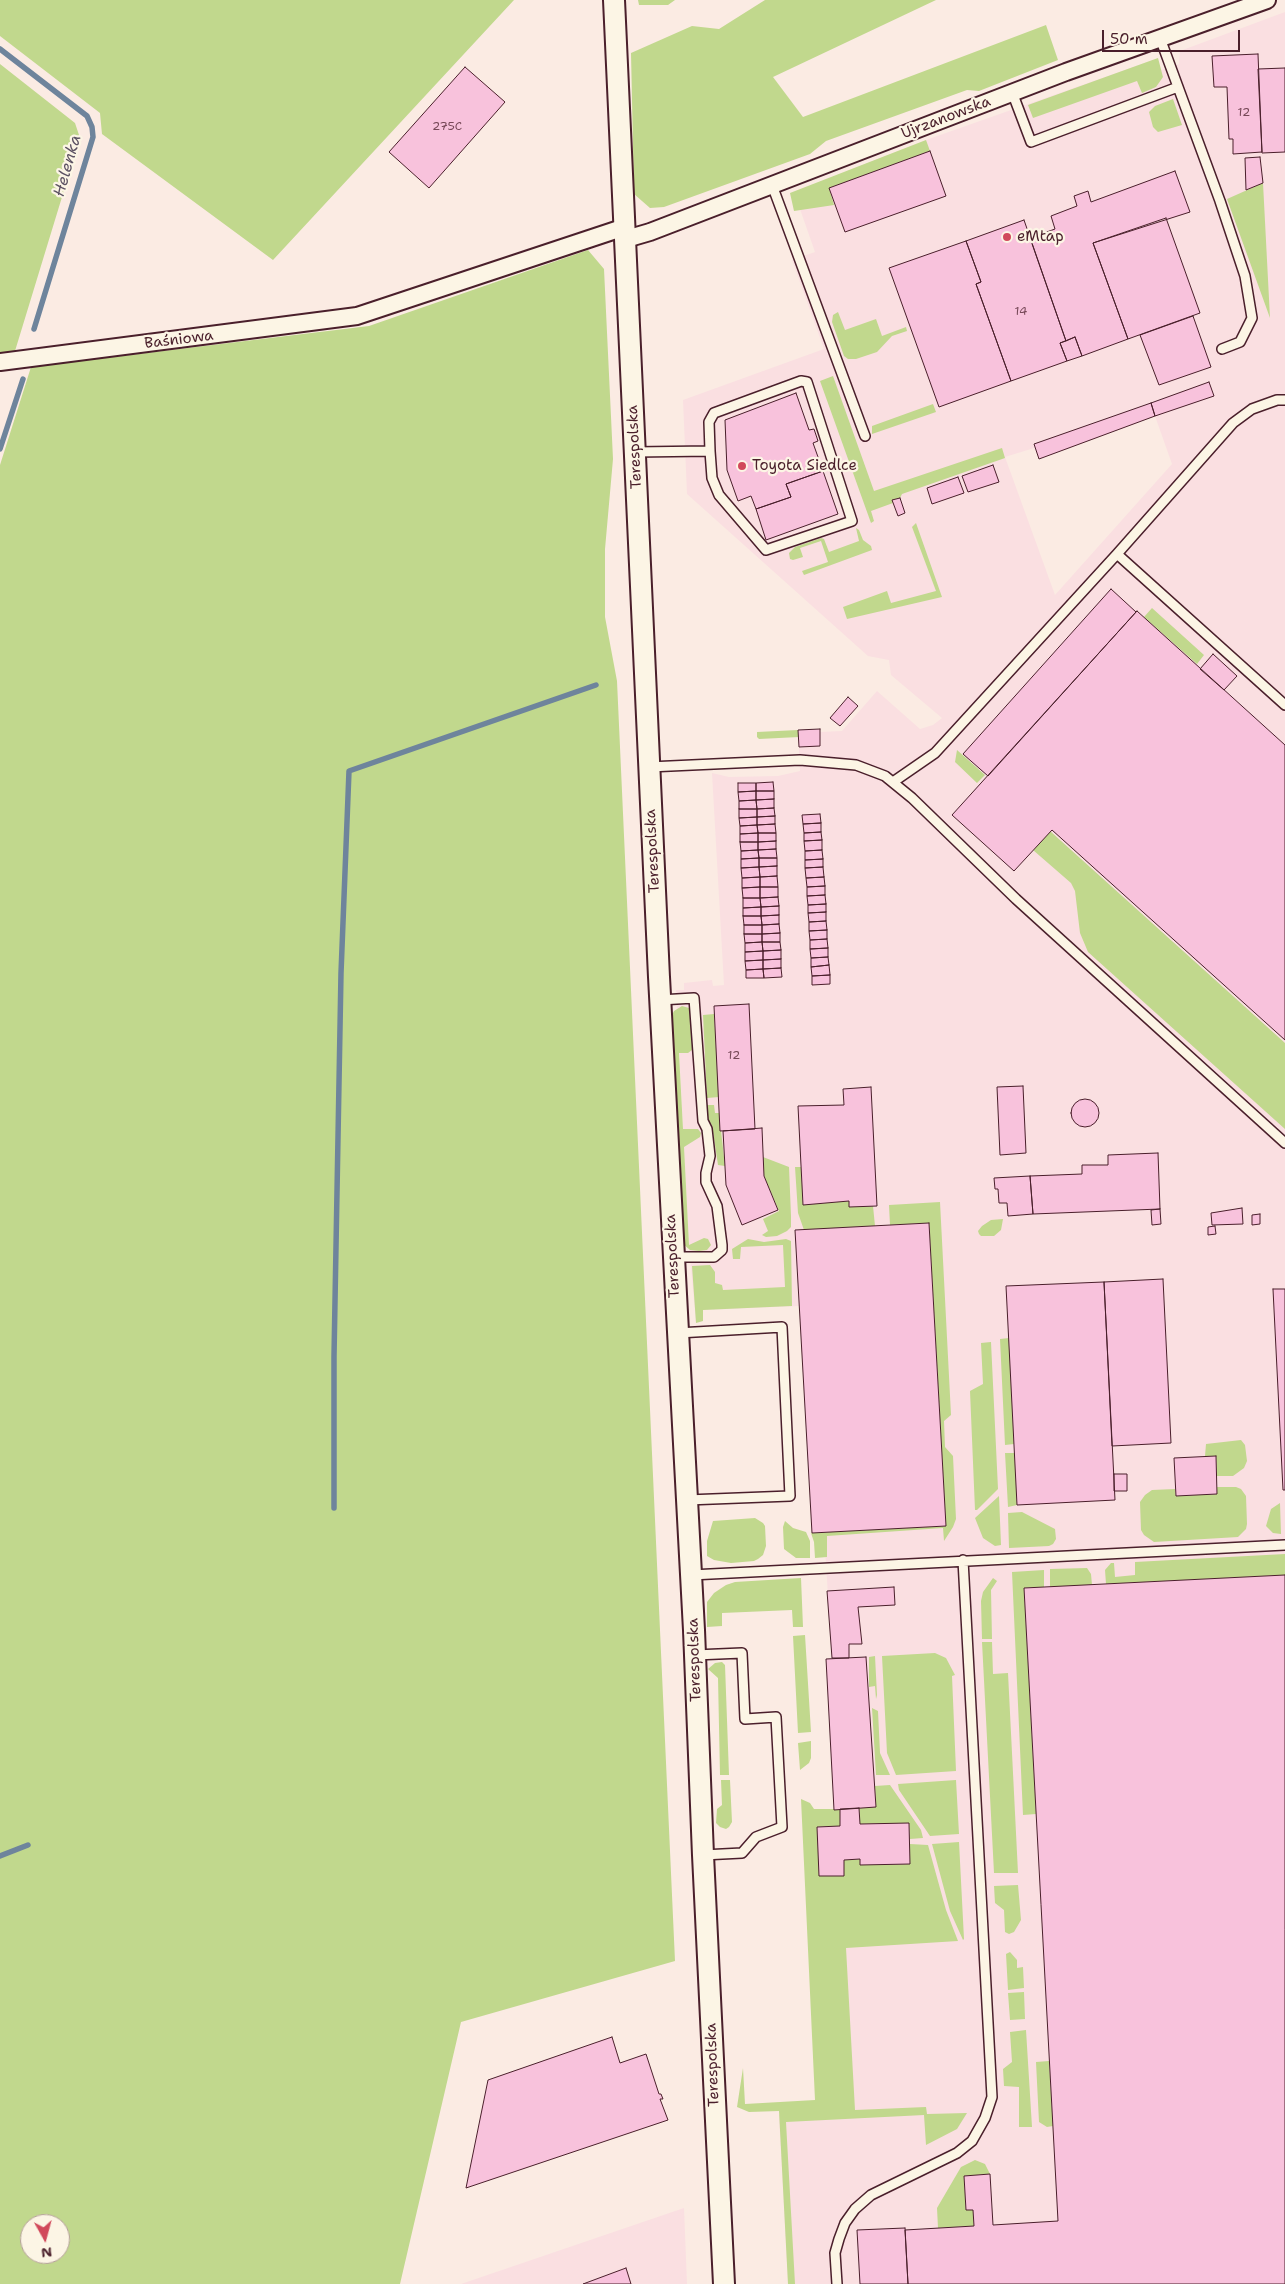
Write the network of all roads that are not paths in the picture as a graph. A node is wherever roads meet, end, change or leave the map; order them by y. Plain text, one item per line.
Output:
1 (614, 0) edge
2 (1267, 0) edge
3 (1160, 38) junction
4 (1178, 87) junction
5 (1012, 92) junction
6 (772, 185) junction
7 (626, 233) junction
8 (1222, 349) dead end
9 (0, 362) edge
10 (1285, 400) edge
11 (865, 436) dead end
12 (710, 451) junction
13 (635, 452) junction
14 (1117, 554) junction
15 (1285, 705) edge
16 (650, 767) junction
17 (893, 782) junction
18 (660, 1000) junction
19 (1285, 1143) edge
20 (673, 1257) junction
21 (678, 1333) junction
22 (687, 1500) junction
23 (1285, 1545) edge
24 (963, 1560) junction
25 (692, 1575) junction
26 (695, 1655) junction
27 (703, 1855) junction
28 (724, 2284) edge
29 (837, 2284) edge

1 - 7 street, Terespolska
2 - 3 street, Ujrzanowska
3 - 4 lane
3 - 5 street, Ujrzanowska
4 - 5 lane
4 - 8 lane
5 - 6 street, Ujrzanowska
6 - 7 street, Ujrzanowska
6 - 11 lane
7 - 9 street, Baśniowa
7 - 13 street, Terespolska
10 - 14 lane
12 - 12 lane
12 - 13 lane
13 - 16 street, Terespolska
14 - 15 lane
14 - 17 lane
16 - 17 lane
16 - 18 street, Terespolska
17 - 19 lane
18 - 20 street, Terespolska
18 - 20 lane
20 - 21 street, Terespolska
21 - 22 street, Terespolska
21 - 22 lane
22 - 25 street, Terespolska
23 - 24 lane
24 - 25 lane
24 - 29 lane
25 - 26 street, Terespolska
26 - 27 street, Terespolska
26 - 27 lane
27 - 28 street, Terespolska

